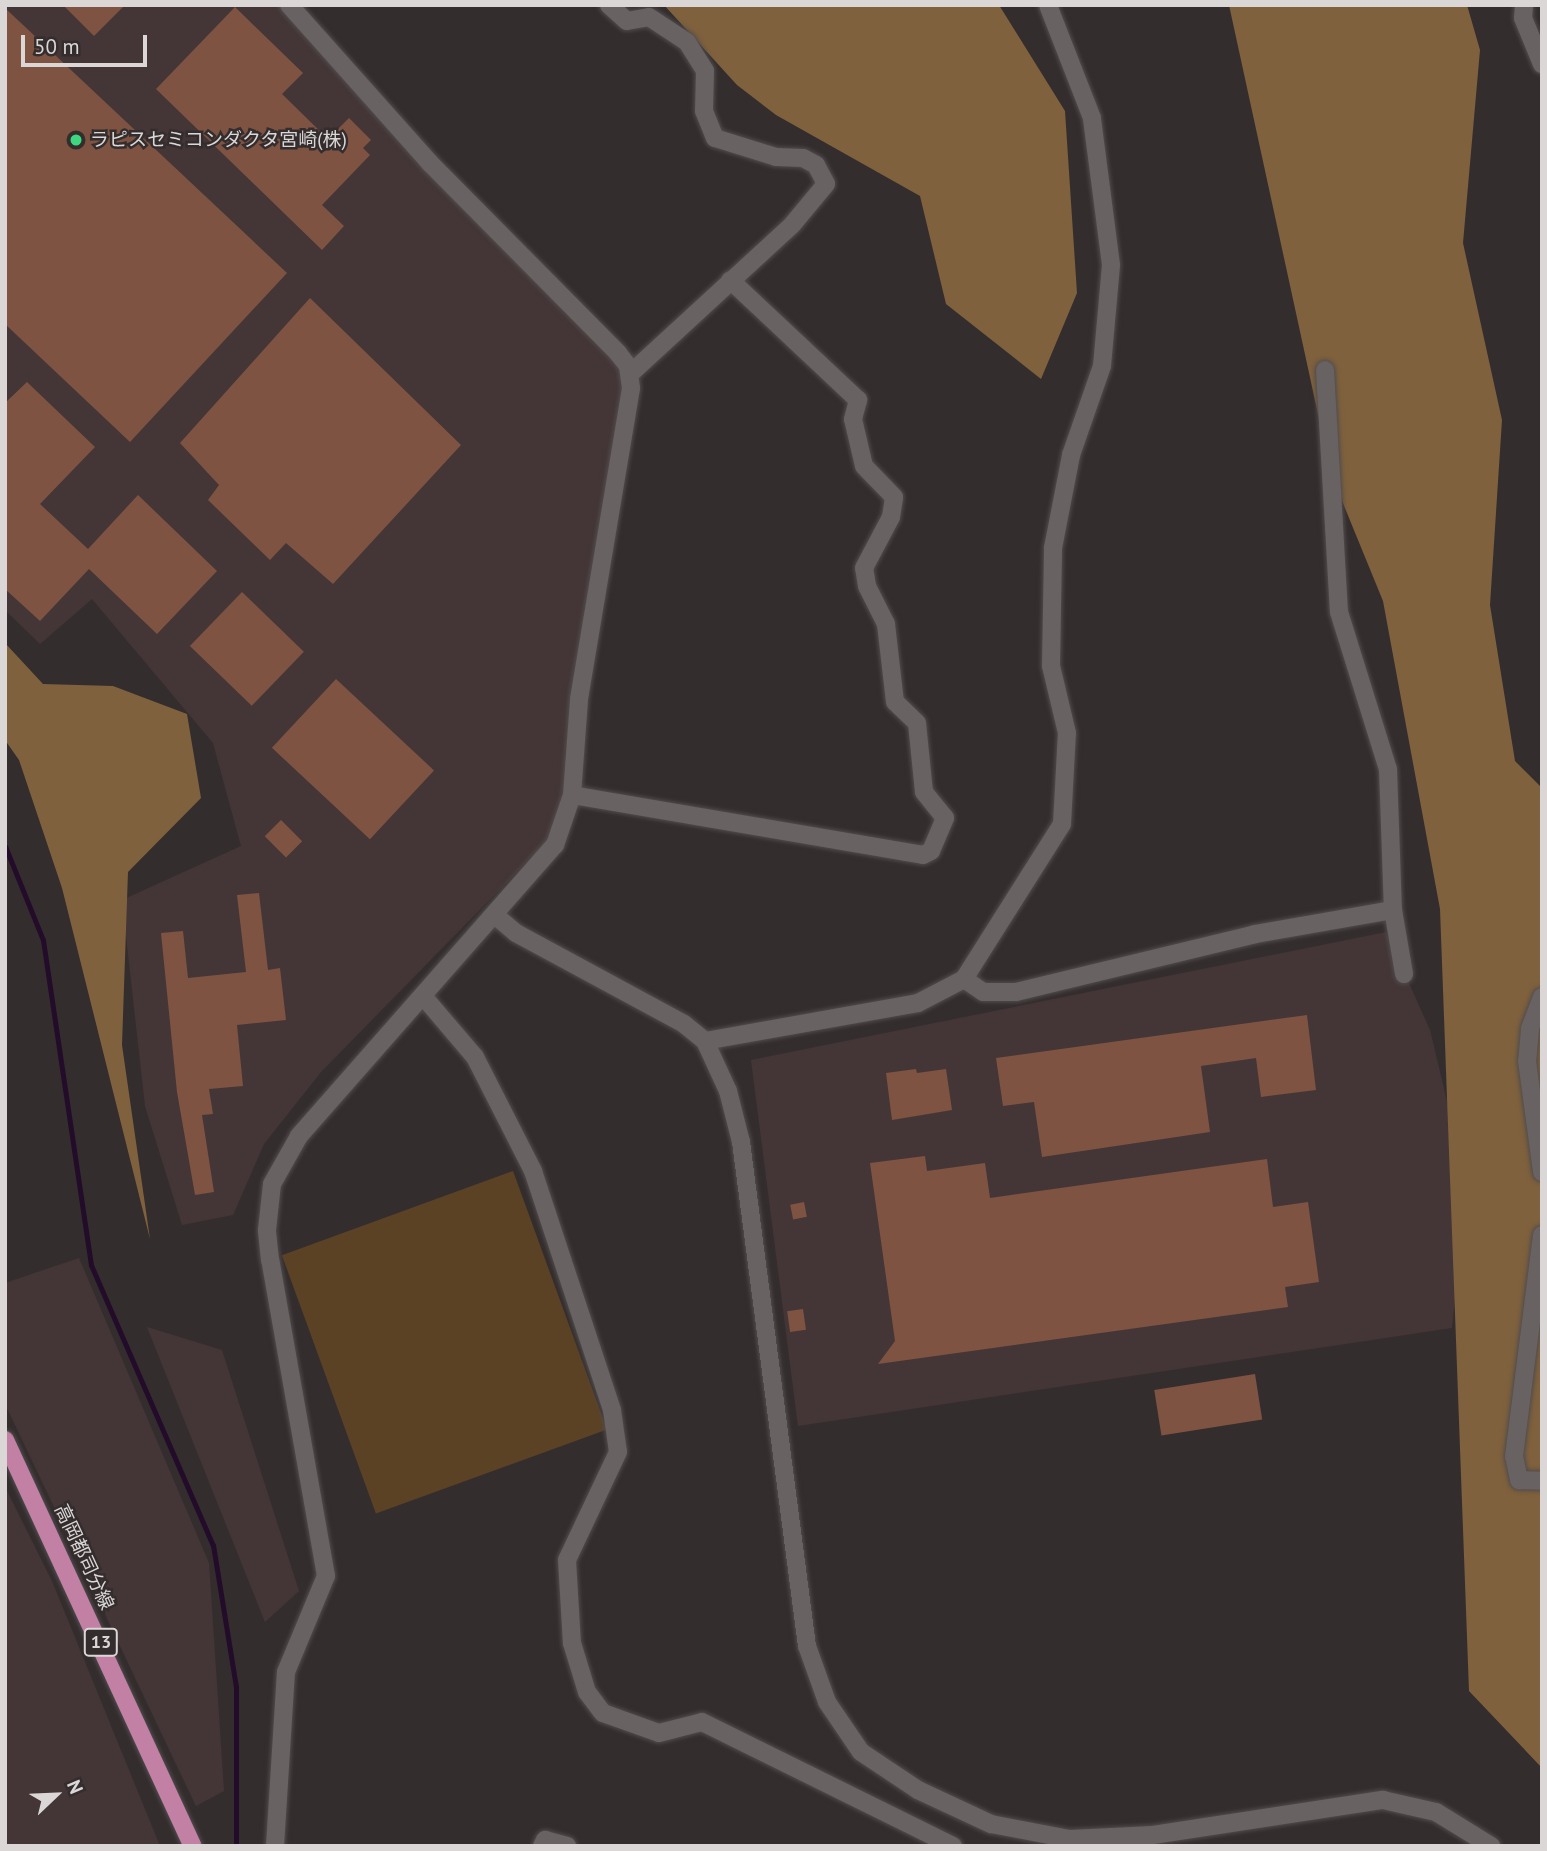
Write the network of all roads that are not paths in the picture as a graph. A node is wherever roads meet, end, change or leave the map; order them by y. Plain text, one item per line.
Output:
1 (289, 5) edge
2 (609, 5) edge
3 (1048, 5) edge
4 (1524, 5) edge
5 (1542, 64) edge
6 (730, 280) junction
7 (1325, 370) dead end
8 (630, 374) junction
9 (572, 794) junction
10 (1393, 910) junction
11 (497, 916) junction
12 (1404, 974) dead end
13 (964, 979) junction
14 (423, 996) junction
15 (1542, 997) edge
16 (705, 1041) junction
17 (1542, 1172) edge
18 (1542, 1235) edge
19 (5, 1440) edge
20 (1542, 1481) edge
21 (193, 1846) edge
22 (275, 1846) edge
23 (542, 1846) edge
24 (566, 1846) edge
25 (953, 1846) edge
26 (1491, 1846) edge

1 - 8 street
2 - 6 street
3 - 13 street
4 - 5 street
6 - 8 street
6 - 9 street
7 - 10 street
8 - 9 street
9 - 11 street
10 - 12 street
10 - 13 street
11 - 14 street
11 - 16 street
13 - 16 street
14 - 22 street
14 - 25 street
15 - 17 street
16 - 26 street
18 - 20 street
19 - 21 main road, 高岡都司分線 / 13
23 - 24 street

